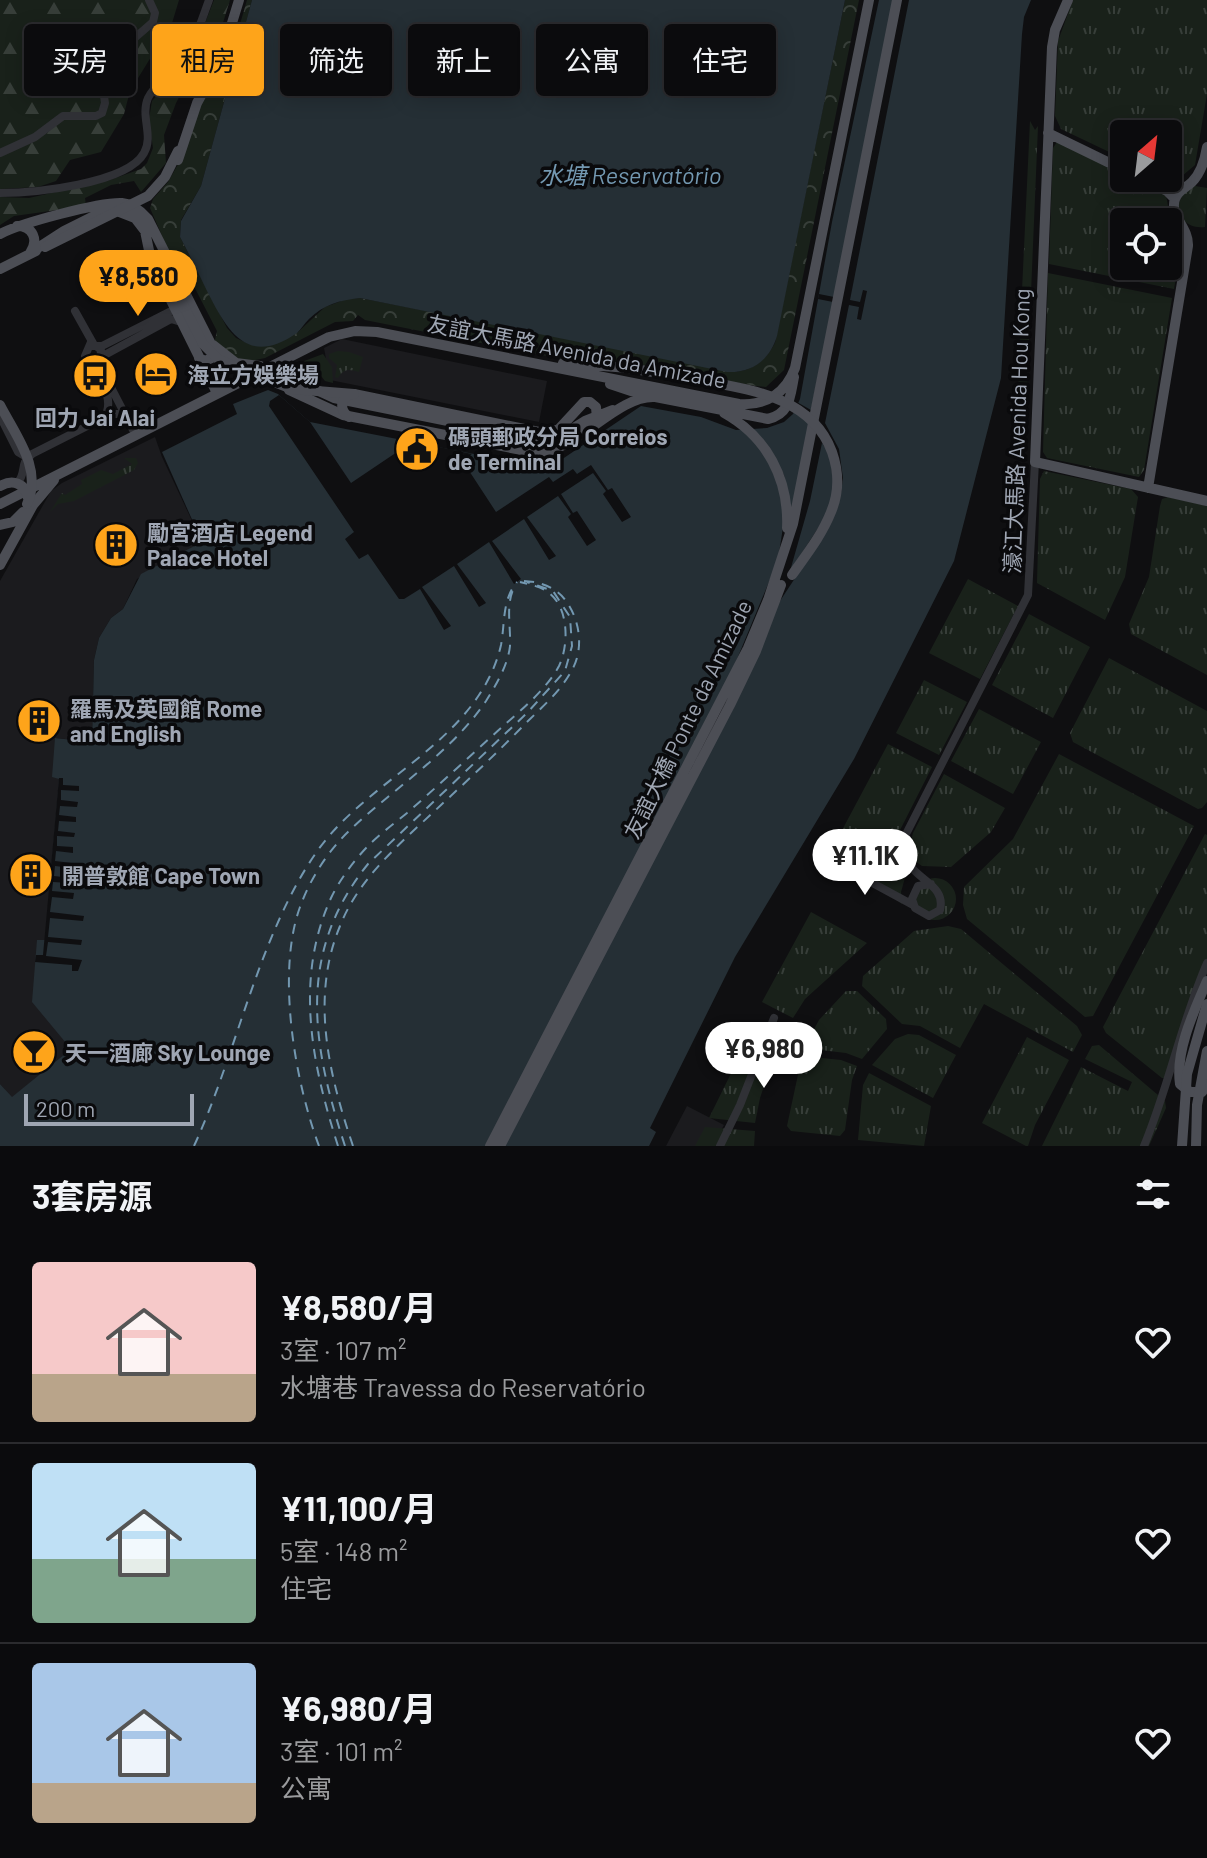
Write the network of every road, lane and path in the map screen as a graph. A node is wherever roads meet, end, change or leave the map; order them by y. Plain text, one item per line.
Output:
1 (149, 0) edge
2 (209, 0) edge
3 (866, 0) edge
4 (897, 0) edge
5 (904, 0) edge
6 (1068, 0) edge
7 (240, 2) edge
8 (226, 24) edge
9 (232, 24) edge
10 (238, 24) edge
11 (196, 96) edge
12 (200, 96) edge
13 (186, 133) junction
14 (1048, 133) junction
15 (1207, 147) edge
16 (0, 153) edge
17 (1110, 163) edge
18 (1203, 175) edge
19 (1168, 192) edge
20 (0, 193) edge
21 (1175, 199) junction
22 (114, 204) junction
23 (150, 224) junction
24 (15, 227) junction
25 (0, 234) edge
26 (150, 246) junction
27 (30, 253) junction
28 (0, 269) edge
29 (165, 269) junction
30 (174, 305) junction
31 (75, 311) dead end
32 (181, 322) junction
33 (209, 341) junction
34 (93, 345) junction
35 (101, 357) junction
36 (199, 358) junction
37 (90, 362) junction
38 (562, 366) junction
39 (795, 368) junction
40 (265, 371) junction
41 (215, 389) junction
42 (354, 394) junction
43 (654, 397) junction
44 (630, 403) junction
45 (0, 405) edge
46 (714, 409) junction
47 (575, 410) junction
48 (125, 414) junction
49 (598, 415) junction
50 (0, 416) edge
51 (349, 417) junction
52 (101, 419) junction
53 (588, 424) junction
54 (0, 427) edge
55 (133, 430) junction
56 (31, 454) junction
57 (1035, 462) junction
58 (22, 470) junction
59 (65, 471) junction
60 (33, 481) junction
61 (18, 482) junction
62 (0, 488) edge
63 (1148, 488) junction
64 (0, 498) edge
65 (1207, 501) edge
66 (0, 504) edge
67 (25, 508) junction
68 (0, 525) edge
69 (0, 554) edge
70 (782, 562) junction
71 (0, 565) edge
72 (775, 603) junction
73 (832, 861) dead end
74 (931, 884) junction
75 (913, 905) junction
76 (1207, 963) edge
77 (1207, 981) edge
78 (1207, 1004) edge
79 (774, 1018) dead end
80 (1207, 1051) edge
81 (1207, 1084) edge
82 (490, 1146) edge
83 (500, 1146) edge
84 (720, 1146) edge
85 (1144, 1146) edge
86 (1182, 1146) edge
87 (1196, 1146) edge

1 - 16 street
2 - 20 street
3 - 38 main road, 友誼大馬路 Avenida da Amizade
3 - 39 main road, 友誼大馬路 Avenida da Amizade
4 - 70 main road, 友誼大橋 Ponte da Amizade
5 - 72 main road, 友誼大橋 Ponte da Amizade
6 - 14 main road, 濠江大馬路 Avenida Hou Kong
7 - 8 main road
7 - 9 main road
7 - 10 main road
11 - 22 main road
12 - 13 main road
13 - 23 main road
13 - 27 main road, bridge
14 - 17 main road
14 - 57 main road, 濠江大馬路 Avenida Hou Kong
15 - 18 main road
18 - 21 main road
19 - 21 main road
21 - 63 main road
22 - 23 main road
22 - 24 main road
23 - 29 main road
23 - 33 main road
24 - 25 main road
24 - 27 main road
26 - 27 main road
26 - 29 main road
26 - 30 main road
27 - 28 main road
29 - 40 main road, bridge
30 - 32 main road
30 - 34 street
31 - 34 street
32 - 35 street
32 - 36 main road
33 - 36 main road
33 - 40 main road
34 - 35 street
34 - 37 street
35 - 37 street
35 - 48 street
36 - 41 main road
37 - 52 street
38 - 39 main road, 友誼大馬路 Avenida da Amizade
38 - 40 main road, 友誼大馬路 Avenida da Amizade
38 - 43 main road
38 - 72 main road, bridge
39 - 46 main road
40 - 41 main road, 友誼大馬路 Avenida da Amizade
40 - 42 main road, bridge
40 - 51 main road, bridge
40 - 53 main road
40 - 59 main road, 友誼大馬路 Avenida da Amizade
41 - 55 main road, 友誼大馬路 Avenida da Amizade
42 - 47 main road
42 - 51 main road, bridge
43 - 44 main road
43 - 46 main road
44 - 49 main road
44 - 53 main road
45 - 67 main road, bridge
46 - 70 main road
47 - 49 main road
47 - 53 main road
48 - 52 street
48 - 55 street
49 - 53 main road
50 - 56 street
51 - 53 main road
52 - 56 street
54 - 58 street
55 - 60 main road, 友誼大馬路 Avenida da Amizade
56 - 58 street
57 - 63 main road
57 - 74 street, 濠江大馬路 Avenida Hou Kong
58 - 61 street
59 - 66 main road, 友誼大馬路 Avenida da Amizade
59 - 71 main road
60 - 61 main road
60 - 64 main road, 友誼大馬路 Avenida da Amizade
61 - 62 main road
62 - 67 main road, bridge
63 - 65 main road
67 - 68 main road
67 - 69 main road
70 - 82 main road, 友誼大橋 Ponte da Amizade
72 - 83 main road, 友誼大橋 Ponte da Amizade
73 - 75 street
74 - 75 street
74 - 75 street
76 - 85 street
77 - 81 main road
78 - 86 main road, bridge
79 - 84 street
80 - 87 main road, bridge

